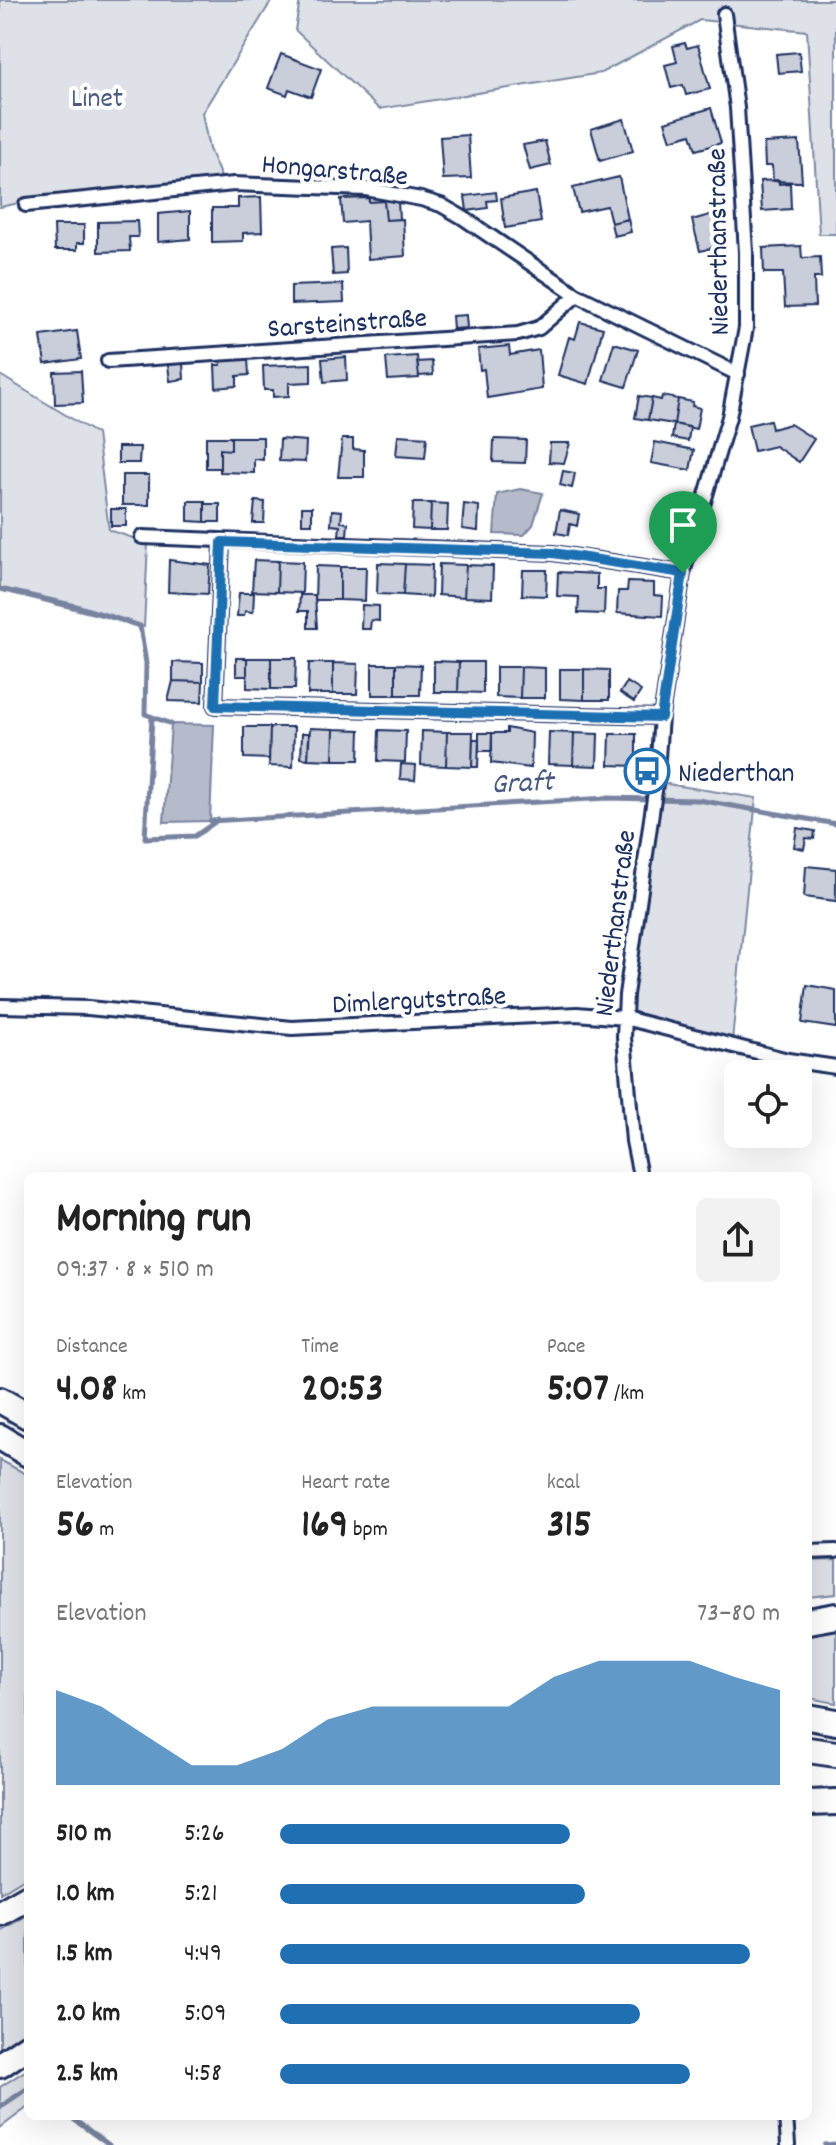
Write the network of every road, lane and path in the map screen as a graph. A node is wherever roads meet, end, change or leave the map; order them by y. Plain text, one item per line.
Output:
1 (724, 14) dead end
2 (26, 205) dead end
3 (577, 295) junction
4 (108, 361) dead end
5 (738, 374) junction
6 (142, 537) dead end
7 (222, 542) junction
8 (683, 573) junction
9 (661, 717) junction
10 (0, 1006) edge
11 (625, 1018) junction
12 (836, 1067) edge
13 (639, 1172) edge
14 (0, 1400) edge
15 (24, 1414) edge
16 (0, 1437) edge
17 (24, 1452) edge
18 (836, 1551) edge
19 (812, 1552) edge
20 (836, 1616) edge
21 (812, 1620) edge
22 (812, 1718) edge
23 (836, 1722) edge
24 (812, 1751) edge
25 (836, 1754) edge
26 (836, 1802) edge
27 (812, 1803) edge
28 (24, 1899) edge
29 (0, 1913) edge
30 (24, 2049) edge
31 (0, 2065) edge
32 (786, 2120) edge
33 (788, 2145) edge

1 - 5 street, Niederthanstraße
2 - 3 street, Hongarstraße
3 - 4 street, Sarsteinstraße
3 - 5 street, Hongarstraße
5 - 8 street, Niederthanstraße
6 - 7 street
7 - 8 street
7 - 9 street
8 - 9 street, Niederthanstraße
9 - 11 street, Niederthanstraße
10 - 11 street, Dimlergutstraße
11 - 12 street, Dimlergutstraße
11 - 13 street, Niederthanstraße
14 - 15 highway
16 - 17 highway
18 - 19 street
20 - 21 highway
22 - 23 highway
24 - 25 highway
26 - 27 highway
28 - 29 highway
30 - 31 highway
32 - 33 street

